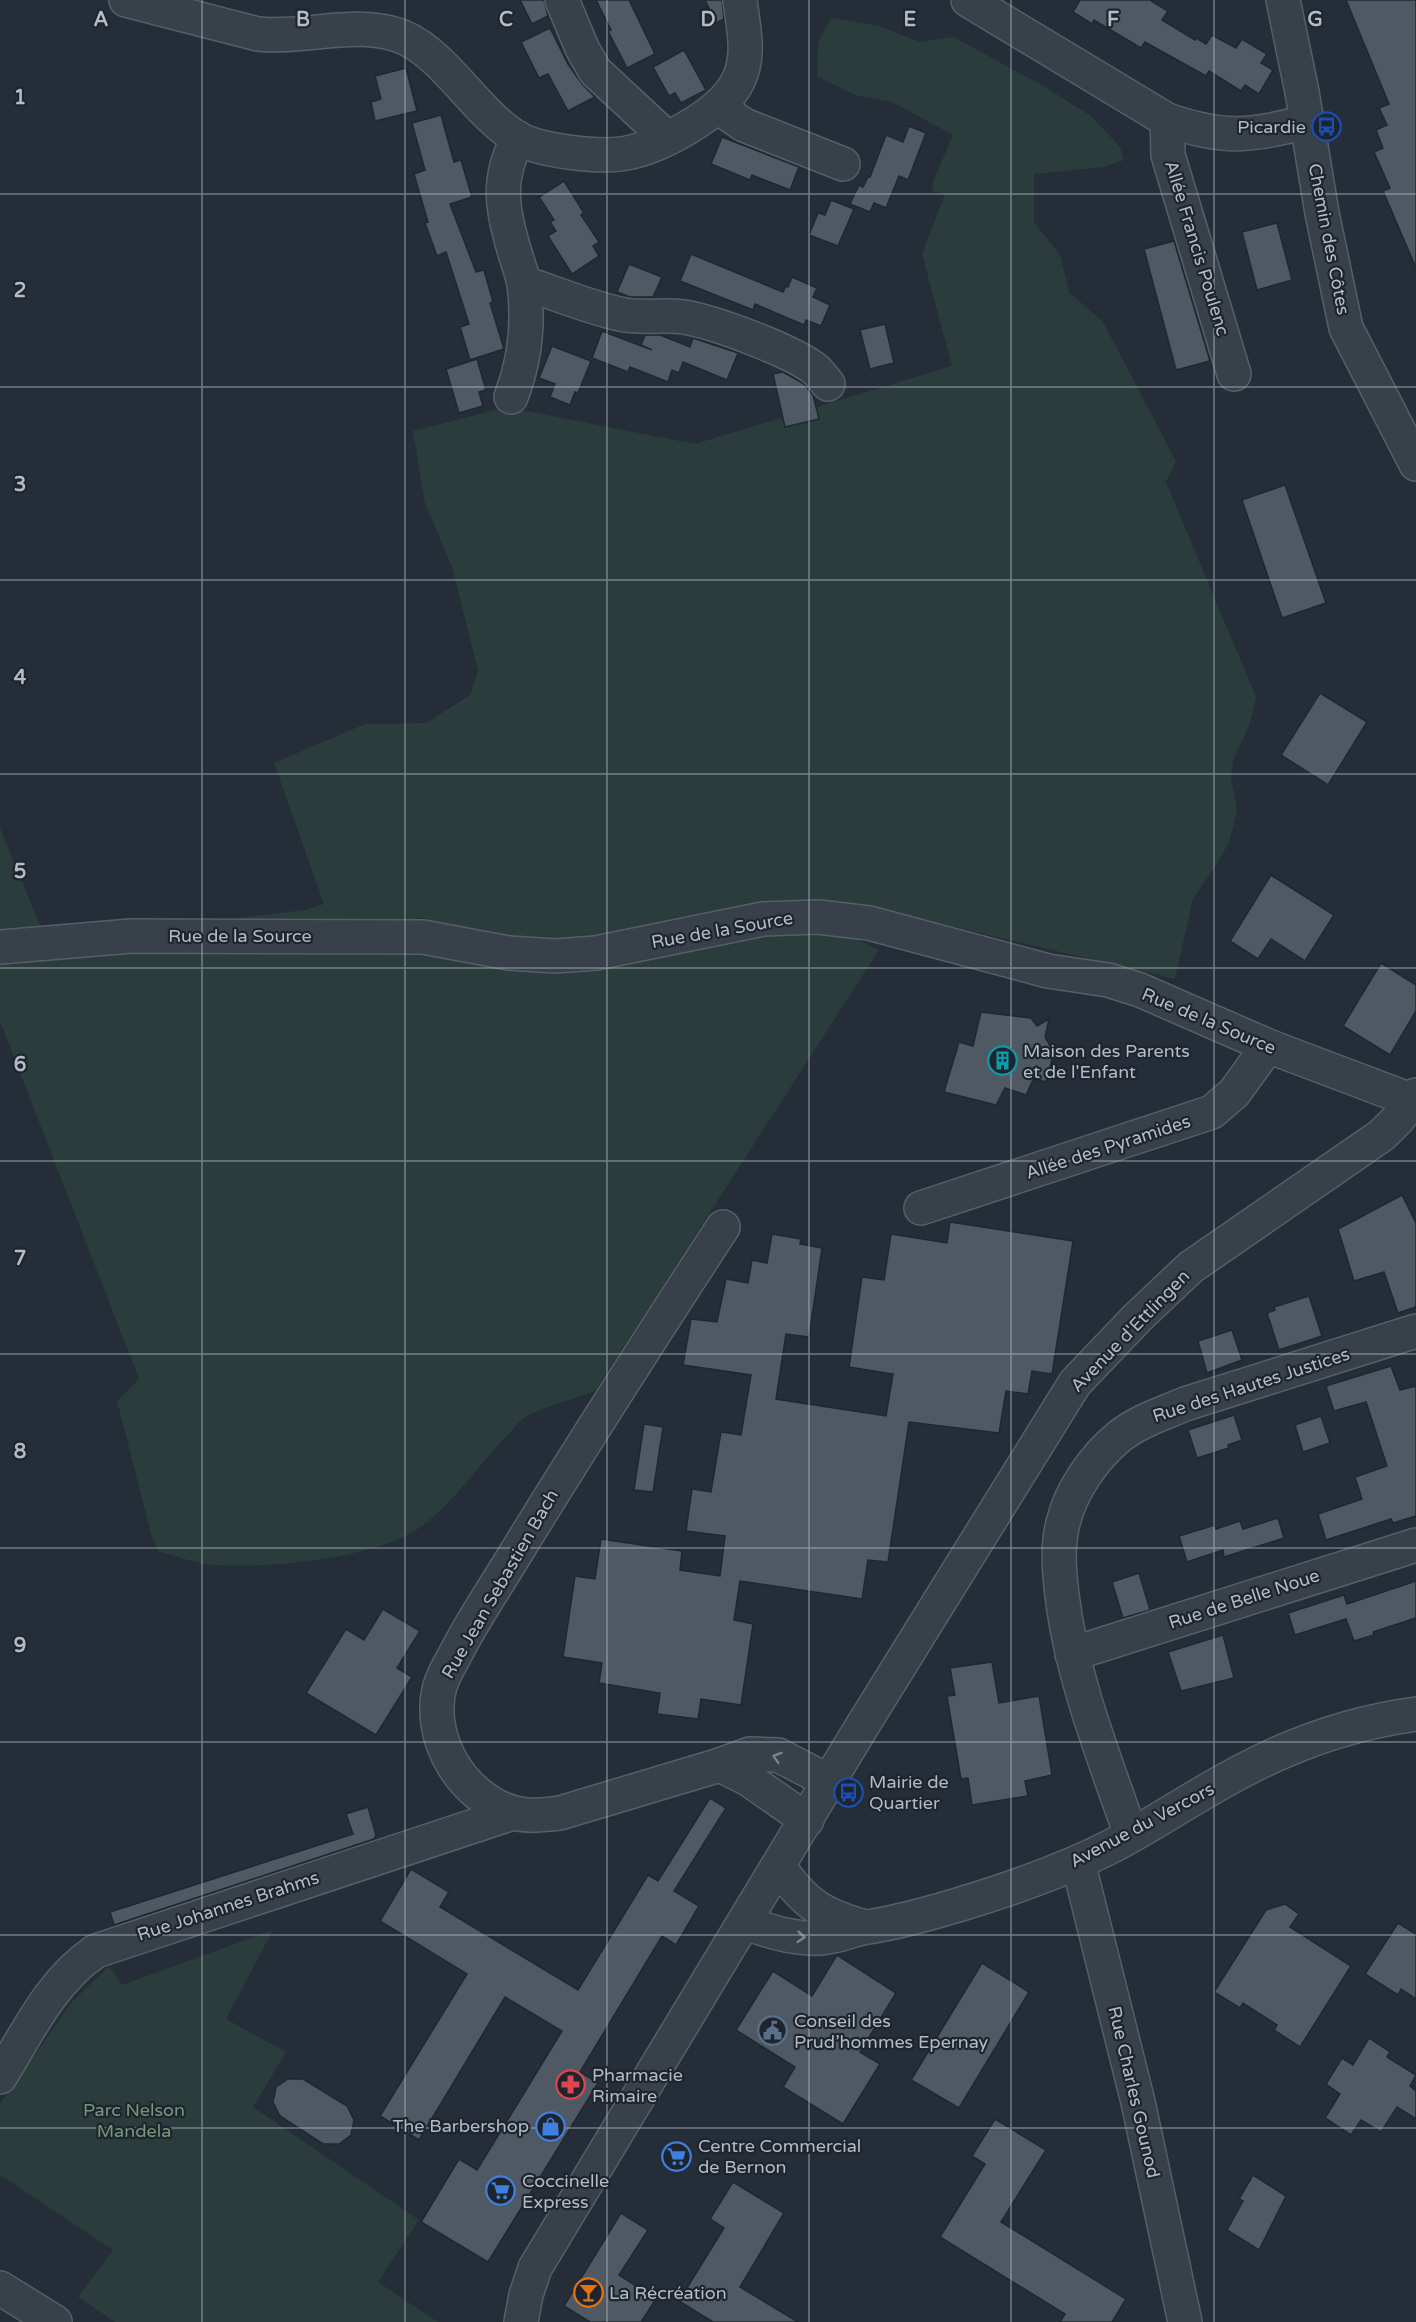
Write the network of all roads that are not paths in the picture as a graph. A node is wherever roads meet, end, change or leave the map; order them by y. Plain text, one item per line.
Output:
1 (126, 0) edge
2 (562, 0) edge
3 (740, 0) edge
4 (968, 0) edge
5 (1282, 0) edge
6 (718, 107) junction
7 (1167, 120) junction
8 (1307, 122) junction
9 (518, 138) junction
10 (667, 138) junction
11 (843, 164) dead end
12 (524, 283) junction
13 (1234, 374) dead end
14 (828, 384) dead end
15 (511, 397) dead end
16 (1416, 464) edge
17 (0, 947) edge
18 (1268, 1046) junction
19 (1415, 1099) edge
20 (921, 1208) dead end
21 (723, 1227) dead end
22 (1416, 1331) edge
23 (1416, 1545) edge
24 (1072, 1654) junction
25 (1416, 1714) edge
26 (720, 1765) junction
27 (830, 1782) junction
28 (513, 1813) junction
29 (807, 1820) junction
30 (1131, 1835) junction
31 (1078, 1862) junction
32 (779, 1867) junction
33 (745, 1923) junction
34 (865, 1927) junction
35 (0, 2077) edge
36 (0, 2288) edge
37 (55, 2322) edge
38 (520, 2322) edge
39 (1185, 2322) edge

1 - 9 street
2 - 10 street
3 - 6 street
4 - 7 street
5 - 8 street, Chemin des Côtes
6 - 10 street
6 - 11 street
7 - 8 street
7 - 13 street, Allée Francis Poulenc
8 - 16 street, Chemin des Côtes
9 - 10 street
9 - 12 street
12 - 14 street
12 - 15 street
17 - 18 street, Rue de la Source
18 - 19 street, Rue de la Source
18 - 20 street, Allée des Pyramides
19 - 27 street, Avenue d'Ettlingen
21 - 28 street, Rue Jean Sebastien Bach
22 - 24 street, Rue des Hautes Justices
23 - 24 street, Rue de Belle Noue
24 - 30 street, Rue des Hautes Justices
25 - 30 street, Avenue du Vercors
27 -> 26 street, Rue Jean Sebastien Bach
26 - 28 street, Rue Jean Sebastien Bach
26 - 29 street
27 - 29 street, Avenue d'Ettlingen
28 - 35 street, Rue Johannes Brahms
29 - 32 street, Avenue d'Ettlingen
30 - 31 street, Avenue du Vercors
31 - 34 street, Avenue du Vercors
31 - 39 street, Rue Charles Gounod
32 - 33 street, Avenue d'Ettlingen
32 - 34 street, Avenue du Vercors
33 -> 34 street, Avenue du Vercors
33 - 38 street, Avenue d'Ettlingen
36 - 37 street

